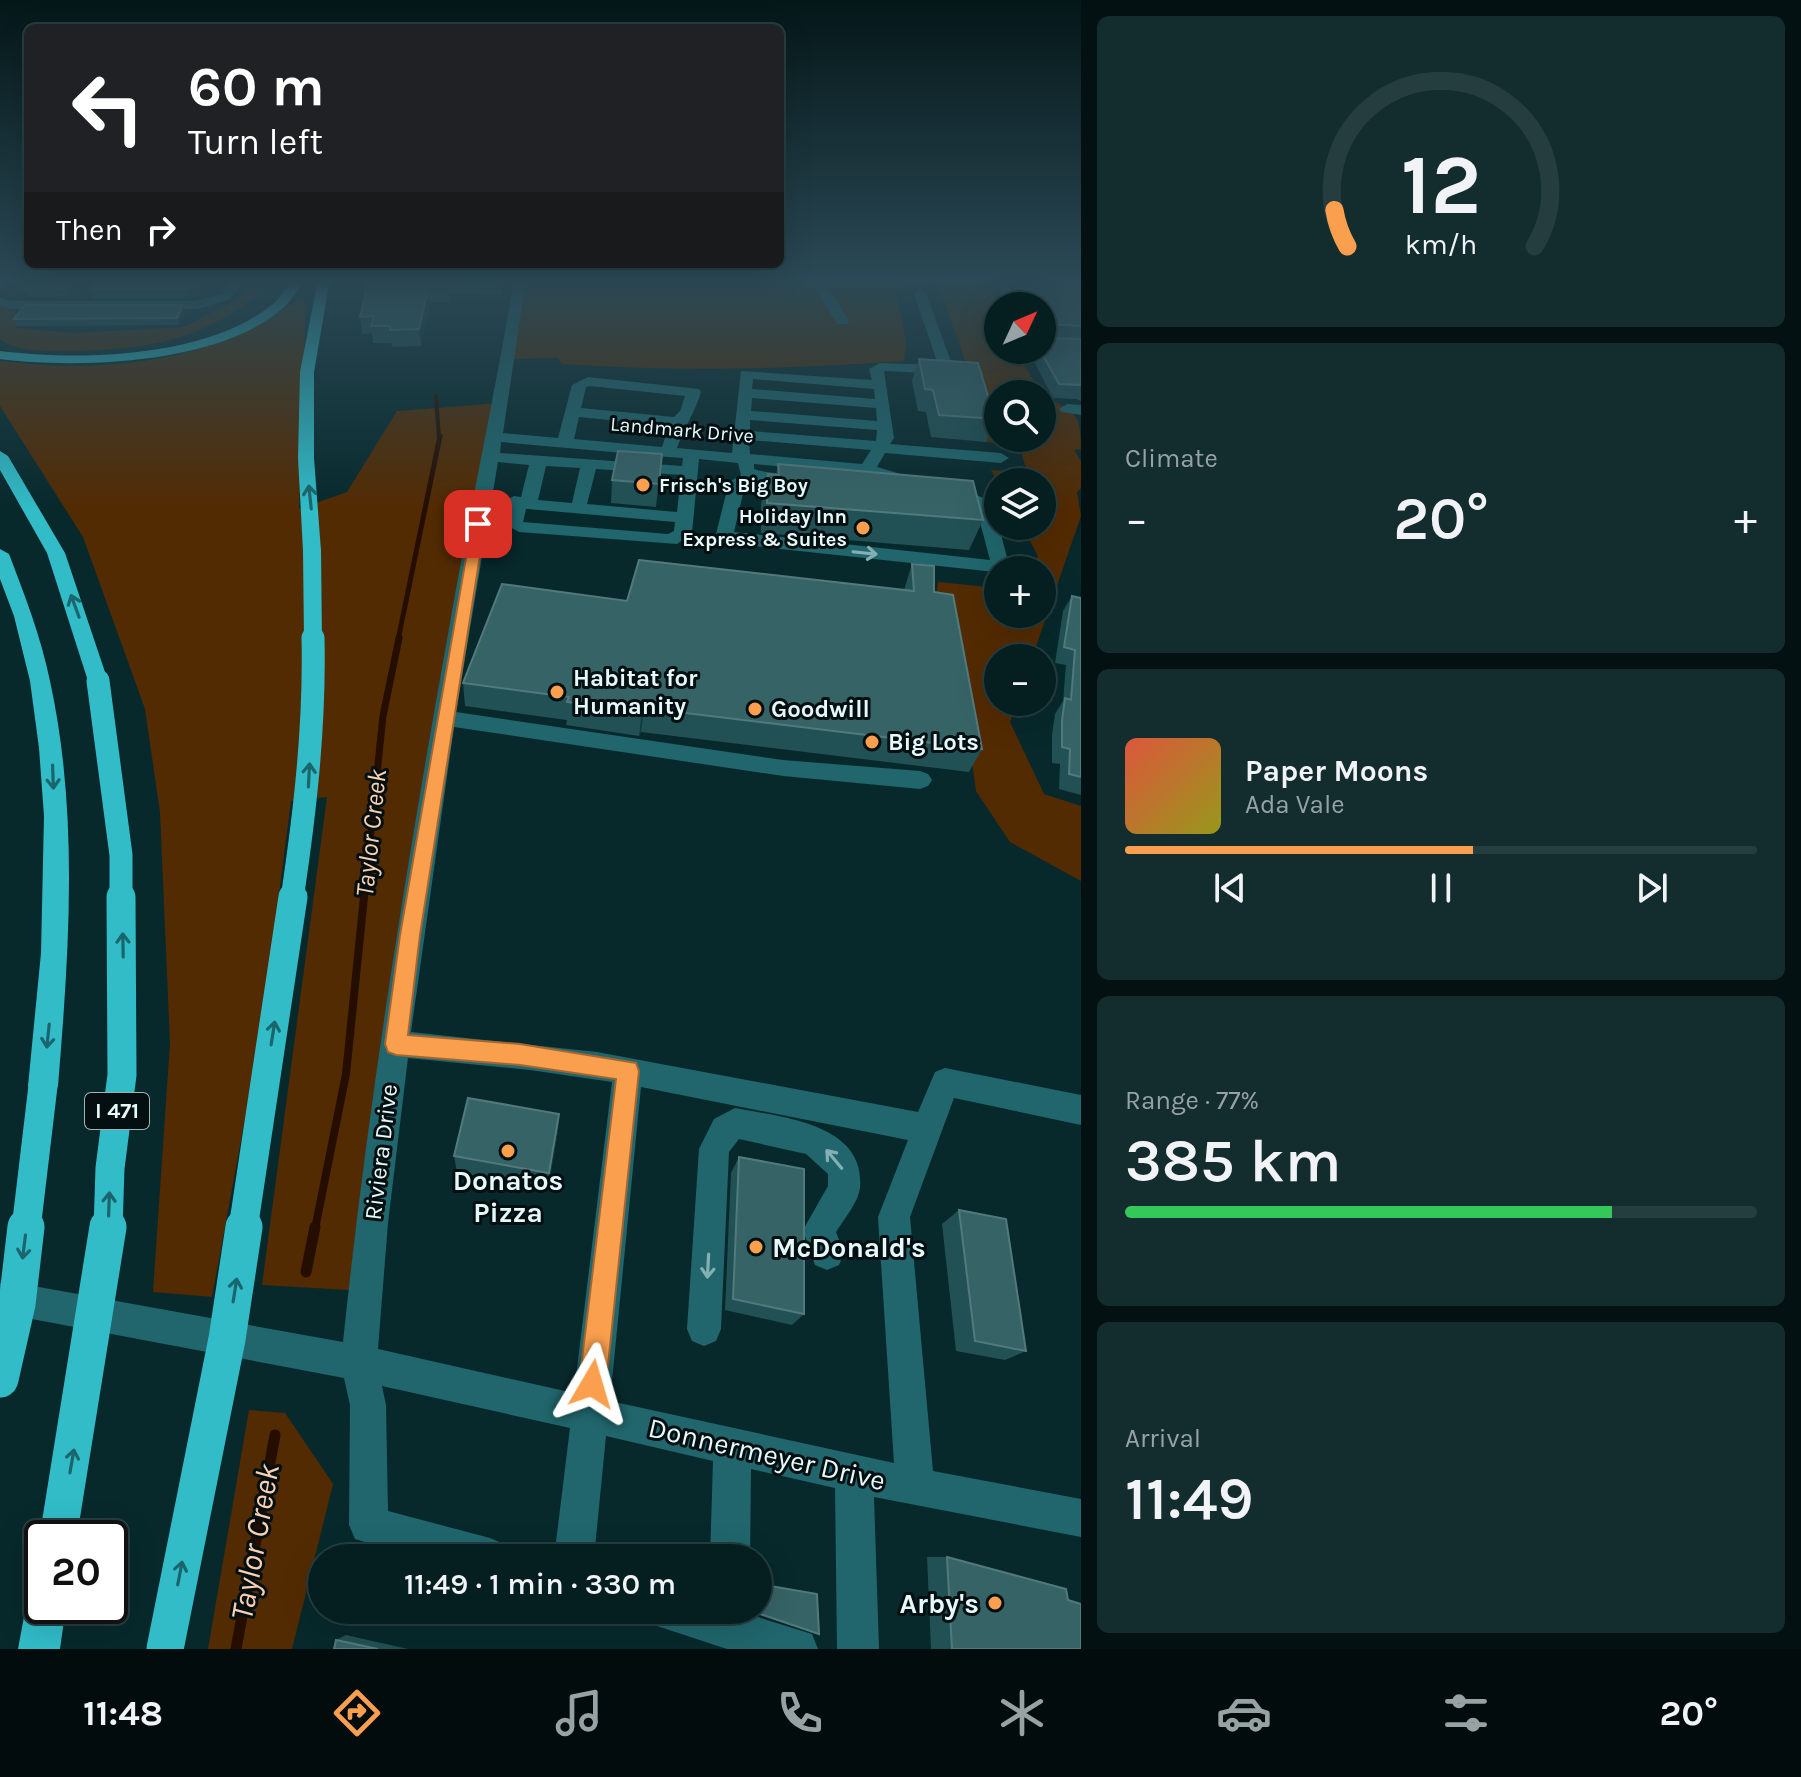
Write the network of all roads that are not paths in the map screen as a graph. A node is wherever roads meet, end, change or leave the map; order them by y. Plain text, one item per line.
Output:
1 (9, 356) edge
2 (140, 356) edge
3 (310, 356) edge
4 (507, 356) edge
5 (942, 356) edge
6 (881, 385) junction
7 (745, 393) junction
8 (883, 404) junction
9 (573, 412) junction
10 (743, 415) junction
11 (678, 422) junction
12 (884, 426) junction
13 (742, 435) junction
14 (494, 437) junction
15 (565, 443) junction
16 (882, 447) junction
17 (668, 452) junction
18 (692, 453) junction
19 (0, 456) edge
20 (490, 457) junction
21 (743, 457) junction
22 (1001, 458) dead end
23 (539, 459) junction
24 (589, 463) junction
25 (867, 469) junction
26 (690, 471) junction
27 (752, 476) junction
28 (811, 483) edge
29 (872, 489) edge
30 (918, 493) junction
31 (483, 499) junction
32 (525, 501) junction
33 (580, 502) junction
34 (685, 516) junction
35 (0, 554) edge
36 (0, 575) edge
37 (19, 599) junction
38 (446, 718) junction
39 (920, 780) dead end
40 (396, 1044) junction
41 (628, 1071) junction
42 (1081, 1110) edge
43 (927, 1129) junction
44 (827, 1253) dead end
45 (0, 1297) edge
46 (704, 1329) dead end
47 (359, 1363) junction
48 (0, 1379) edge
49 (589, 1414) junction
50 (732, 1446) junction
51 (854, 1473) junction
52 (915, 1487) junction
53 (1081, 1518) edge
54 (61, 1520) edge
55 (439, 1544) edge
56 (575, 1544) edge
57 (730, 1544) edge
58 (43, 1624) edge
59 (739, 1624) edge
60 (39, 1649) edge
61 (165, 1649) edge
62 (797, 1649) edge
63 (858, 1649) edge

1 - 2 highway
61 -> 3 highway, bridge
4 - 14 street, Riviera Drive
5 - 6 street
6 - 7 street
6 - 8 street
7 - 8 street
7 - 10 street
8 - 12 street
9 - 11 street
9 - 11 street
9 - 15 street
10 - 12 street
10 - 13 street
11 - 17 street
12 - 16 street
13 - 16 street
13 - 21 street
14 - 15 street, Landmark Drive
14 - 20 street, Riviera Drive
15 - 17 street, Landmark Drive
16 - 22 street
16 - 25 street
17 - 18 street, Landmark Drive
18 - 21 street, Landmark Drive
18 - 26 street
54 -> 19 highway, I 471, bridge
20 - 23 street
20 - 31 street, Riviera Drive
21 - 25 street, Landmark Drive
21 - 27 street
23 - 24 street
23 - 32 street
24 - 26 street
24 - 33 street
25 - 30 street, Landmark Drive
26 - 34 street
27 - 28 street
27 -> 30 street
29 - 30 street
31 - 32 street
31 - 38 street, Riviera Drive
32 - 33 street
32 - 34 street
33 - 34 street
35 - 37 highway
36 - 37 highway
37 -> 48 highway, bridge
38 - 39 street
38 - 40 street, Riviera Drive
40 - 41 street
40 - 47 street, Riviera Drive
41 - 43 street
41 - 49 street
42 - 43 street
43 - 52 street
44 -> 46 street
45 - 47 street, Donnermeyer Drive
47 - 49 street, Donnermeyer Drive
47 - 55 street, Riviera Drive
49 - 50 street, Donnermeyer Drive
49 - 56 street
50 - 51 street, Donnermeyer Drive
50 - 57 street
51 - 52 street, Donnermeyer Drive
51 - 63 street
52 - 53 street, Donnermeyer Drive
58 - 60 highway
59 - 62 street

